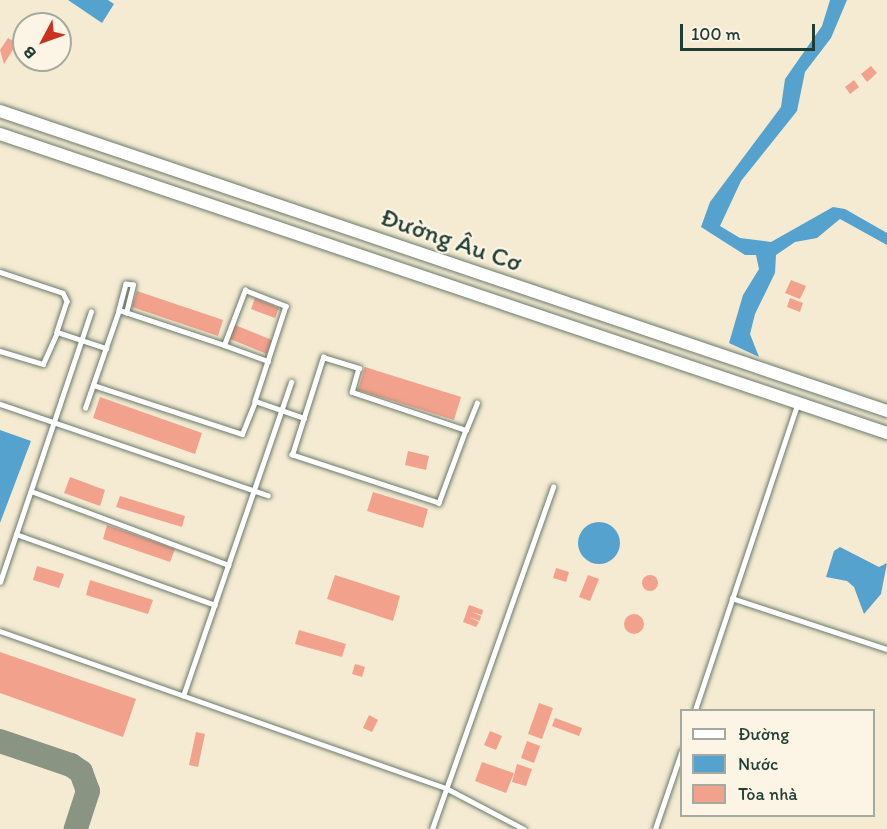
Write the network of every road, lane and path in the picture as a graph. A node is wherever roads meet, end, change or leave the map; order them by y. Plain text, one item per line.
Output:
1 (0, 111) edge
2 (0, 134) edge
3 (0, 272) edge
4 (119, 310) junction
5 (91, 312) dead end
6 (126, 313) junction
7 (604, 316) junction
8 (57, 332) junction
9 (598, 336) junction
10 (81, 341) junction
11 (224, 345) junction
12 (106, 348) junction
13 (0, 351) edge
14 (268, 361) junction
15 (291, 382) dead end
16 (93, 385) junction
17 (255, 401) junction
18 (477, 403) dead end
19 (798, 403) junction
20 (0, 404) edge
21 (85, 408) dead end
22 (282, 410) junction
23 (887, 411) edge
24 (304, 418) junction
25 (54, 422) junction
26 (466, 430) junction
27 (887, 433) edge
28 (553, 487) dead end
29 (31, 491) junction
30 (254, 491) junction
31 (267, 495) dead end
32 (16, 534) junction
33 (229, 565) junction
34 (0, 582) edge
35 (732, 598) junction
36 (215, 605) junction
37 (0, 631) edge
38 (887, 650) edge
39 (183, 696) junction
40 (696, 709) edge
41 (680, 753) edge
42 (446, 788) junction
43 (432, 829) edge
44 (524, 829) edge
45 (655, 829) edge

1 - 7 street, Đường Âu Cơ
2 - 9 street, Đường Âu Cơ
3 - 8 lane
4 - 6 lane
4 - 6 lane
4 - 12 lane
5 - 10 lane
6 - 11 lane
7 - 9 street
7 - 23 street, Đường Âu Cơ
8 - 10 lane
8 - 13 lane
9 - 19 street, Đường Âu Cơ
10 - 12 lane
10 - 25 lane
11 - 14 lane
11 - 14 lane
12 - 16 lane
14 - 17 lane
15 - 22 lane
16 - 17 lane
16 - 21 lane
17 - 22 lane
18 - 26 lane
19 - 27 street, Đường Âu Cơ
19 - 35 lane
20 - 25 lane
22 - 24 lane
22 - 30 lane
24 - 26 lane
24 - 26 lane
25 - 29 lane
25 - 30 lane
28 - 42 lane
29 - 32 lane
29 - 33 lane
30 - 31 lane
30 - 33 lane
32 - 34 lane
32 - 36 lane
33 - 36 lane
35 - 38 lane
35 - 40 lane
36 - 39 lane
37 - 39 lane
39 - 42 lane
41 - 45 lane
42 - 43 lane
42 - 44 lane

